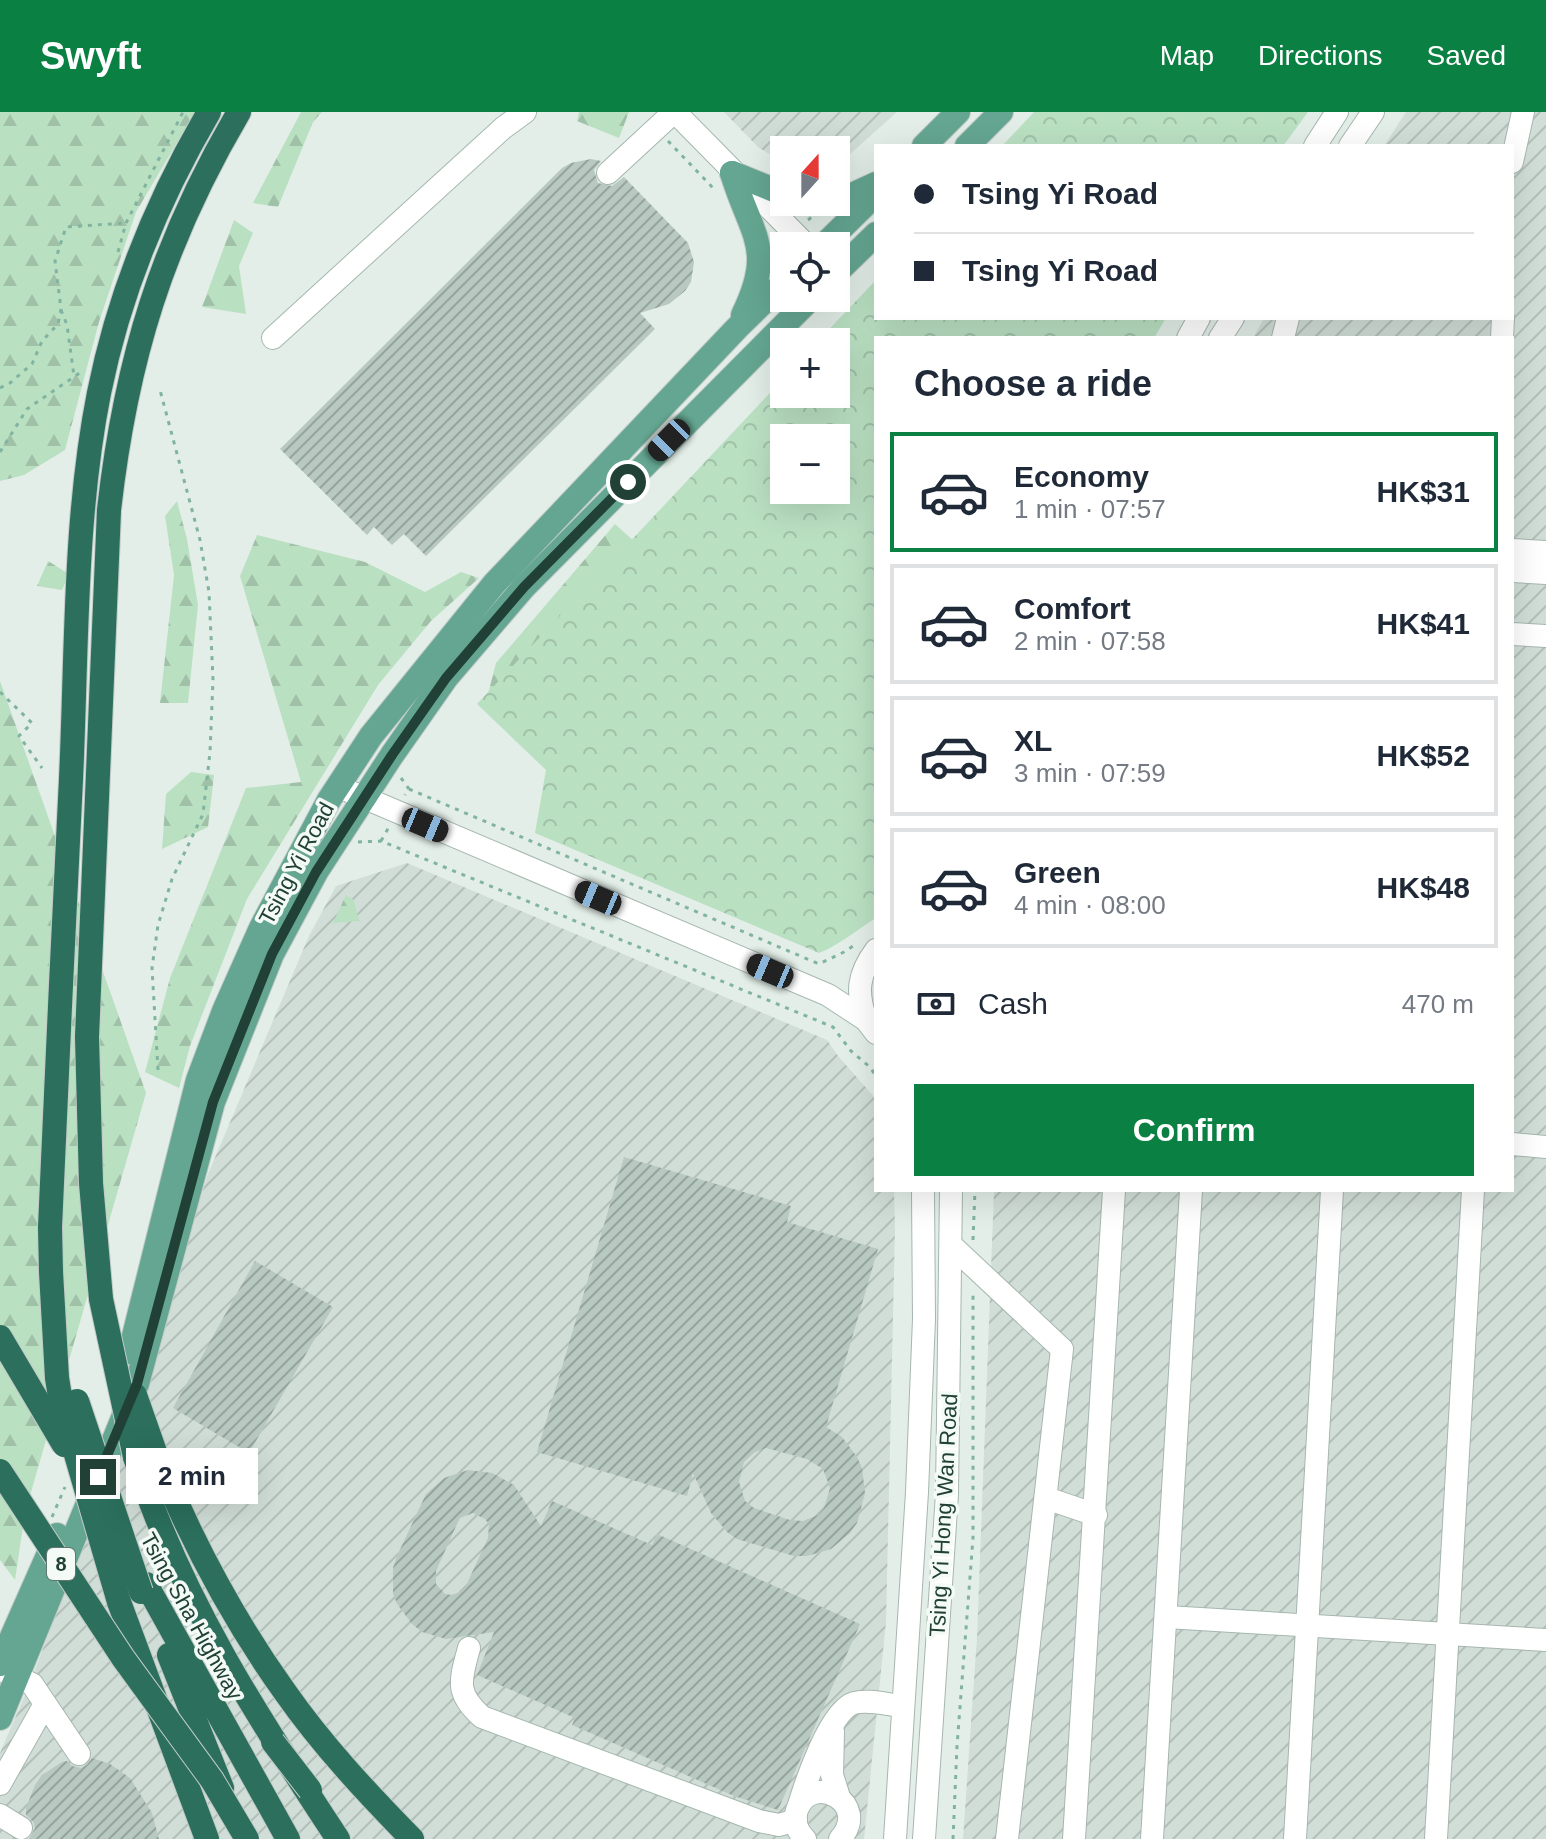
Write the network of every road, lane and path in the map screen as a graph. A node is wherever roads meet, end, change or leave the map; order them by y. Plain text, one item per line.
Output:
1 (183, 112) edge
2 (209, 112) edge
3 (239, 112) edge
4 (525, 112) edge
5 (674, 112) edge
6 (958, 112) edge
7 (1001, 112) edge
8 (1337, 112) edge
9 (1373, 112) edge
10 (1523, 112) edge
11 (656, 128) junction
12 (168, 141) dead end
13 (926, 144) edge
14 (969, 144) edge
15 (1316, 144) edge
16 (1352, 144) edge
17 (1514, 153) edge
18 (608, 173) dead end
19 (732, 173) junction
20 (874, 185) edge
21 (770, 188) edge
22 (850, 196) edge
23 (874, 196) edge
24 (721, 200) dead end
25 (126, 223) dead end
26 (793, 232) edge
27 (837, 232) edge
28 (874, 236) edge
29 (850, 259) edge
30 (770, 296) edge
31 (61, 309) junction
32 (797, 312) edge
33 (737, 328) junction
34 (273, 338) dead end
35 (86, 368) dead end
36 (74, 376) junction
37 (0, 388) edge
38 (160, 390) dead end
39 (0, 452) edge
40 (1514, 550) edge
41 (1546, 552) edge
42 (1514, 571) edge
43 (1546, 573) edge
44 (1514, 634) edge
45 (1546, 636) edge
46 (0, 692) edge
47 (404, 767) dead end
48 (42, 768) dead end
49 (339, 787) junction
50 (409, 789) junction
51 (364, 798) junction
52 (396, 813) junction
53 (870, 944) edge
54 (859, 982) junction
55 (828, 995) junction
56 (871, 1027) edge
57 (158, 1070) dead end
58 (874, 1073) edge
59 (1514, 1144) edge
60 (1546, 1147) edge
61 (923, 1192) edge
62 (951, 1192) edge
63 (975, 1192) edge
64 (1114, 1192) edge
65 (1191, 1192) edge
66 (1332, 1192) edge
67 (1473, 1192) edge
68 (951, 1245) junction
69 (973, 1265) junction
70 (51, 1272) junction
71 (101, 1299) junction
72 (0, 1337) edge
73 (0, 1471) edge
74 (70, 1476) dead end
75 (1046, 1498) junction
76 (1096, 1515) junction
77 (51, 1519) dead end
78 (146, 1584) junction
79 (1167, 1617) junction
80 (1307, 1626) junction
81 (1448, 1634) junction
82 (1546, 1640) edge
83 (469, 1648) dead end
84 (123, 1658) junction
85 (6, 1670) edge
86 (45, 1704) junction
87 (903, 1706) junction
88 (0, 1718) edge
89 (833, 1726) junction
90 (79, 1754) dead end
91 (0, 1784) edge
92 (839, 1797) junction
93 (0, 1815) edge
94 (800, 1822) edge
95 (21, 1828) dead end
96 (926, 1832) edge
97 (205, 1839) edge
98 (244, 1839) edge
99 (288, 1839) edge
100 (338, 1839) edge
101 (352, 1839) edge
102 (412, 1839) edge
103 (840, 1839) edge
104 (895, 1839) edge
105 (953, 1839) edge
106 (1007, 1839) edge
107 (1074, 1839) edge
108 (1152, 1839) edge
109 (1295, 1839) edge
110 (1436, 1839) edge

1 - 12 path
2 - 70 highway
3 - 71 highway
4 - 34 street
5 - 11 street
5 - 19 street
6 - 13 main road
7 - 14 main road
8 - 15 street
9 - 16 street
10 - 17 street
11 - 18 street
11 - 24 path
19 - 21 main road
19 - 26 street
19 - 33 main road
20 - 22 main road
23 - 27 main road
25 - 31 path
28 - 29 main road
30 - 33 main road, Tsing Yi Road
31 - 36 path
31 - 37 path
32 - 51 main road, Tsing Yi Road
33 - 49 main road, Tsing Yi Road
35 - 36 path
36 - 39 path
38 - 57 path
40 - 41 street
42 - 43 street
44 - 45 street
46 - 48 path
47 - 50 path
49 - 51 street
49 - 85 main road, Tsing Yi Road
50 - 52 path
50 - 53 path
51 - 52 street
51 - 85 main road, Tsing Yi Road
52 - 55 street
52 - 58 path
53 - 54 street
54 - 55 street
54 - 56 street
55 - 56 street
59 - 60 street
61 - 87 street, Tsing Yi Hong Wan Road
62 - 68 street, Tsing Yi Hong Wan Road
63 - 69 path
64 - 76 street
65 - 79 street
66 - 80 street
67 - 81 street
68 - 69 street
68 - 96 street, Tsing Yi Hong Wan Road
69 - 75 street
69 - 105 path
70 - 97 highway, bridge
70 - 98 highway, bridge
71 - 100 highway, bridge
71 - 102 highway, bridge
72 - 78 highway, Tsing Sha Highway, bridge
73 - 84 highway, 8, bridge
74 - 77 path
75 - 76 street
75 - 106 street
76 - 107 street
78 - 99 highway, Tsing Sha Highway
78 - 101 highway, bridge
79 - 80 street
79 - 108 street
80 - 81 street
80 - 109 street
81 - 82 street
81 - 110 street
83 - 94 street
84 - 97 highway, bridge
84 - 98 highway, 8, bridge
85 - 86 street
85 - 88 main road, Tsing Yi Road
86 - 90 street
86 - 91 street
87 - 89 street
87 - 104 street, Tsing Yi Hong Wan Road
89 - 92 street
89 - 94 street
92 - 94 street
92 - 103 street
93 - 95 street

